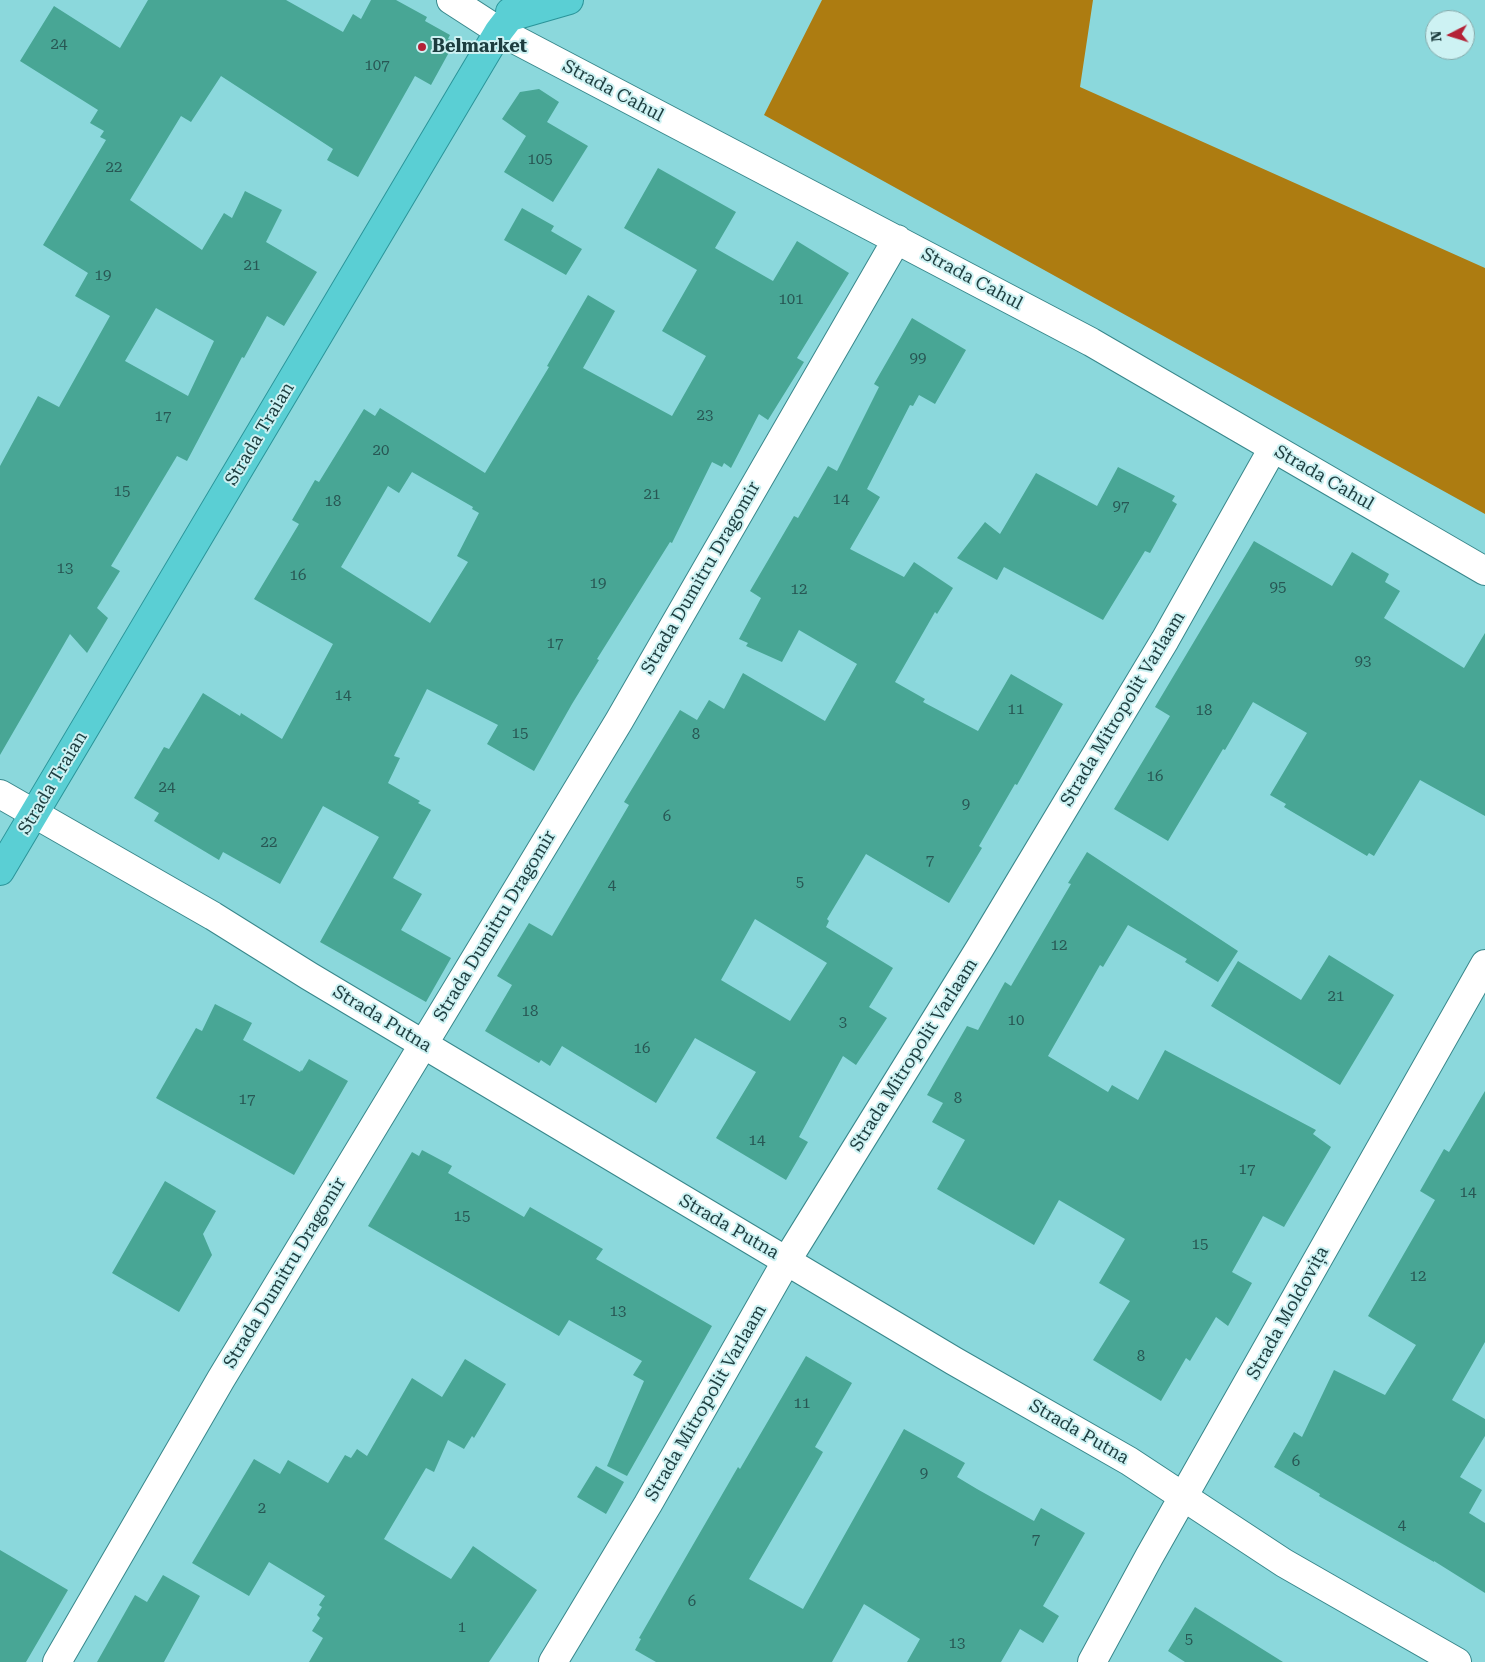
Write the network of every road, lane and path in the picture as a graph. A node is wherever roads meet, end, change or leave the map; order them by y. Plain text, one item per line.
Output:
1 (451, 0) edge
2 (569, 0) edge
3 (511, 12) edge
4 (897, 239) junction
5 (1273, 448) junction
6 (1485, 571) edge
7 (0, 794) edge
8 (35, 815) junction
9 (0, 871) edge
10 (1485, 964) edge
11 (423, 1044) junction
12 (787, 1260) junction
13 (1184, 1497) junction
14 (57, 1662) edge
15 (553, 1662) edge
16 (1092, 1662) edge
17 (1457, 1662) edge

1 - 3 street, Strada Cahul
2 - 3 highway
3 - 4 street, Strada Cahul
3 - 8 highway, Strada Trаian
4 - 5 street, Strada Cahul
4 - 11 street, Strada Dumitru Dragomir
5 - 6 street, Strada Cahul
5 - 12 street, Strada Mitropolit Varlaam
7 - 8 street, Strada Putna
8 - 9 highway, Strada Trаian
8 - 11 street, Strada Putna
10 - 13 street, Strada Moldovița
11 - 12 street, Strada Putna
11 - 14 street, Strada Dumitru Dragomir
12 - 13 street, Strada Putna
12 - 15 street, Strada Mitropolit Varlaam
13 - 16 street, Strada Moldovița
13 - 17 street, Strada Putna

